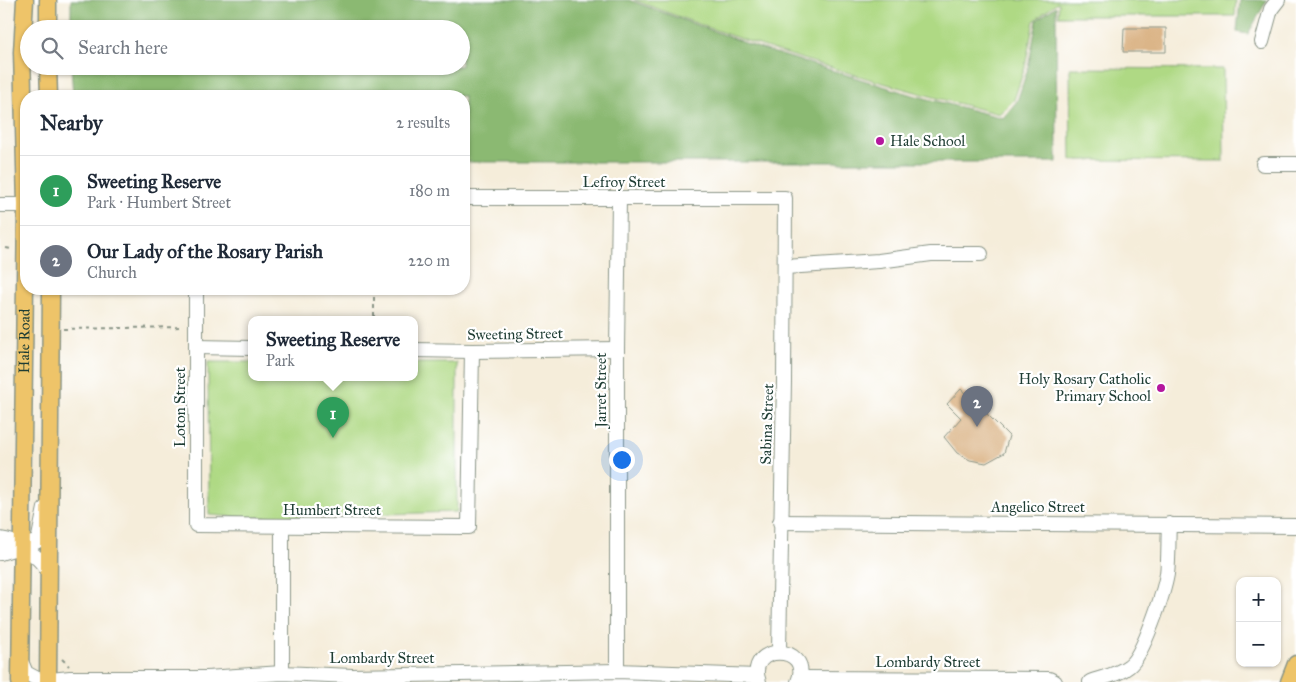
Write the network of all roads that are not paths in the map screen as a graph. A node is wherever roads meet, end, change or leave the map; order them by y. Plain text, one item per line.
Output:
1 (25, 0) edge
2 (48, 0) edge
3 (1278, 0) edge
4 (24, 20) edge
5 (48, 20) edge
6 (1262, 42) dead end
7 (23, 75) edge
8 (48, 75) edge
9 (23, 90) edge
10 (49, 90) edge
11 (1263, 164) dead end
12 (1296, 164) edge
13 (470, 198) edge
14 (785, 198) joint
15 (619, 199) junction
16 (0, 204) edge
17 (20, 205) edge
18 (980, 254) dead end
19 (785, 267) junction
20 (25, 295) edge
21 (51, 295) edge
22 (196, 295) edge
23 (196, 347) junction
24 (248, 348) edge
25 (617, 348) junction
26 (418, 350) edge
27 (472, 351) junction
28 (49, 486) junction
29 (780, 522) junction
30 (1169, 524) junction
31 (196, 525) joint
32 (282, 526) junction
33 (1296, 526) edge
34 (0, 539) edge
35 (22, 547) junction
36 (0, 553) edge
37 (49, 572) junction
38 (779, 651) junction
39 (20, 658) junction
40 (1296, 664) edge
41 (617, 671) junction
42 (282, 673) junction
43 (352, 679) edge
44 (758, 679) edge
45 (207, 680) edge
46 (799, 680) edge
47 (48, 681) edge
48 (20, 682) edge
49 (1055, 682) edge
50 (1090, 682) edge
51 (1289, 682) edge

1 - 4 main road, Hale Road
2 - 5 main road
3 - 6 street
7 - 9 main road, Hale Road
8 - 10 main road
11 - 12 street
13 - 15 street, Lefroy Street
14 - 15 street, Lefroy Street
14 - 19 street, Sabina Street
15 - 25 street, Jarret Street
16 - 17 street
18 - 19 street
19 - 29 street, Sabina Street
20 - 35 main road, Hale Road
21 - 28 main road, Hale Road
22 - 23 street, Loton Street
23 - 24 street
23 - 31 street, Loton Street
25 - 27 street, Sweeting Street
25 - 41 street, Jarret Street
26 - 27 street, Sweeting Street
27 - 32 street, Humbert Street
28 - 35 street
28 - 37 main road, Hale Road
29 - 30 street, Angelico Street
29 - 38 street, Sabina Street
30 - 33 street, Angelico Street
30 - 50 street
31 - 32 street, Humbert Street
32 - 42 street
34 - 35 street
35 - 36 street
35 - 37 street
35 - 39 main road, Hale Road
37 - 47 main road, Hale Road
38 - 44 street, Lombardy Street
38 - 46 street, Lombardy Street
39 - 47 street, Lombardy Street
39 - 48 main road, Hale Road
40 - 51 main road
41 - 43 street, Lombardy Street
41 - 44 street, Lombardy Street
42 - 43 street, Lombardy Street
42 - 45 street, Lombardy Street
45 - 47 street, Lombardy Street
46 - 49 street, Lombardy Street

